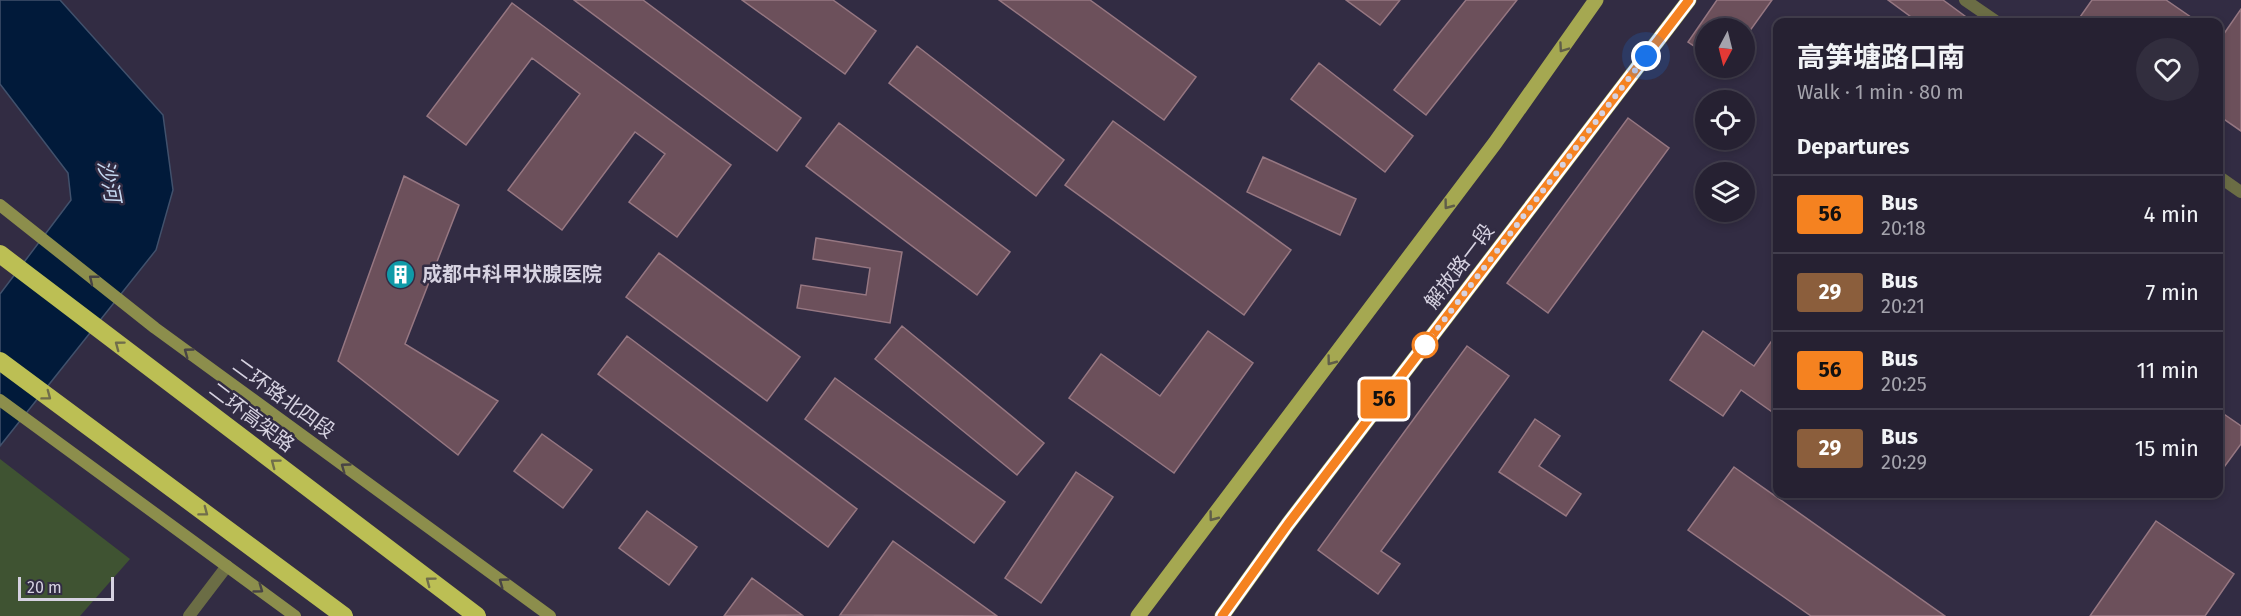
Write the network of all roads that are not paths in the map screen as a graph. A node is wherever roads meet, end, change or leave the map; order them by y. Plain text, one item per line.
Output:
1 (1596, 0) edge
2 (1689, 0) edge
3 (1965, 0) edge
4 (1991, 18) edge
5 (2223, 179) edge
6 (2241, 192) edge
7 (0, 205) edge
8 (0, 254) edge
9 (0, 362) edge
10 (0, 400) edge
11 (227, 566) junction
12 (322, 600) junction
13 (189, 616) edge
14 (295, 616) edge
15 (339, 616) edge
16 (344, 616) edge
17 (477, 616) edge
18 (550, 616) edge
19 (1138, 616) edge
20 (1222, 616) edge

1 -> 19 main road
2 - 20 main road, 解放路一段
3 - 4 street
5 - 6 street
18 -> 7 main road, 二环路北四段
17 -> 8 highway, 二环高架路
9 -> 12 highway
10 - 11 main road
11 - 13 street
11 -> 14 main road
12 - 15 highway
12 - 16 highway

